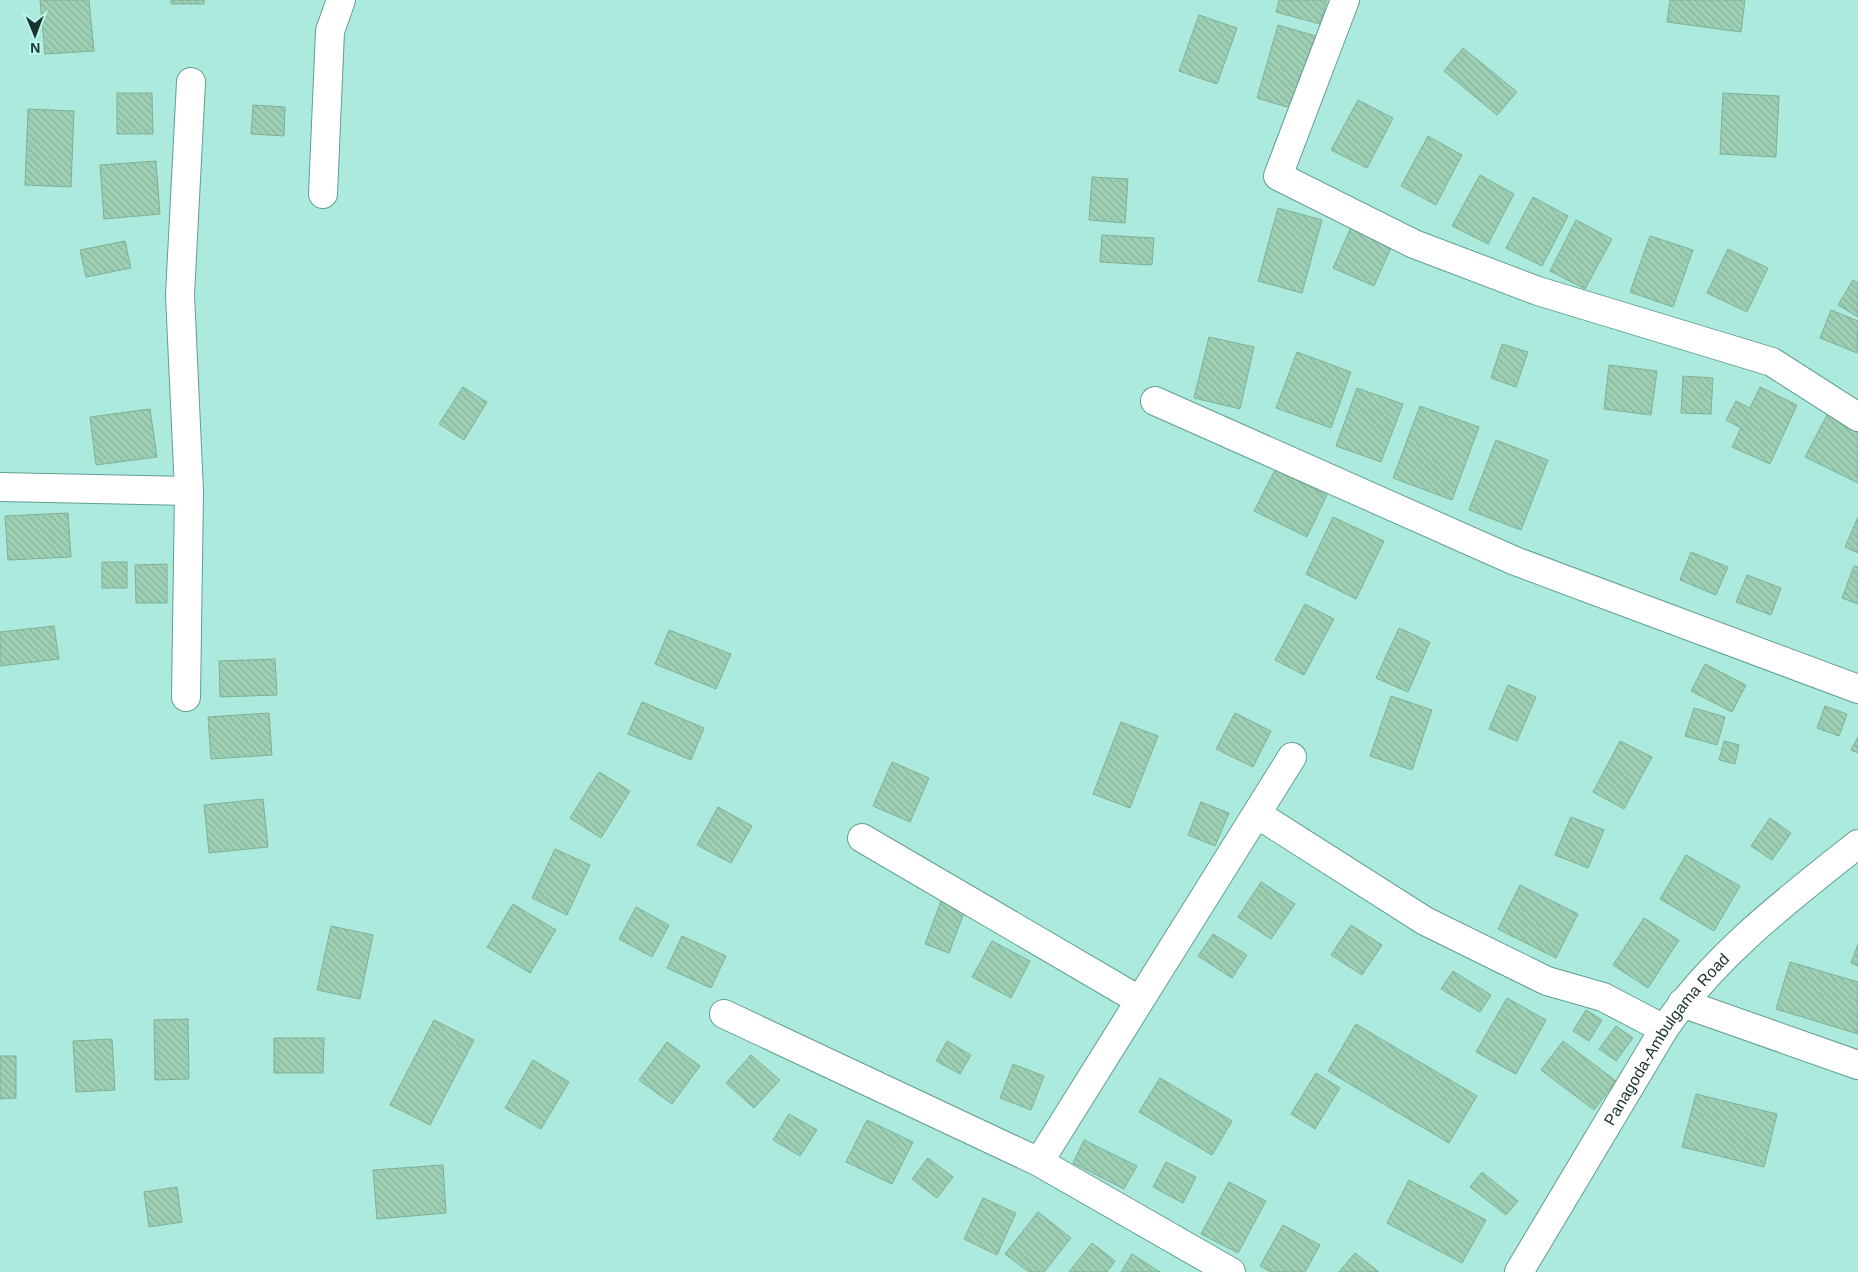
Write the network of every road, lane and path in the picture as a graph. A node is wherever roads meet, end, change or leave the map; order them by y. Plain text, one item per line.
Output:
1 (342, 0) edge
2 (1345, 0) edge
3 (191, 82) dead end
4 (323, 194) dead end
5 (1155, 400) dead end
6 (1858, 416) edge
7 (0, 487) edge
8 (189, 491) junction
9 (1858, 689) edge
10 (186, 696) dead end
11 (1292, 758) dead end
12 (1257, 814) junction
13 (862, 838) dead end
14 (1858, 844) edge
15 (1139, 1000) junction
16 (1682, 1003) junction
17 (724, 1014) dead end
18 (1664, 1029) junction
19 (1858, 1065) edge
20 (1039, 1162) junction
21 (1232, 1272) edge
22 (1519, 1272) edge

1 - 4 street
2 - 6 street
3 - 8 street
5 - 9 street
7 - 8 street
8 - 10 street
11 - 12 street
12 - 15 street
12 - 18 street
13 - 15 street
14 - 16 street, Panagoda-Ambulgama Road
15 - 20 street
16 - 18 street, Panagoda-Ambulgama Road
16 - 19 street
17 - 20 street
18 - 22 street, Panagoda-Ambulgama Road
20 - 21 street

